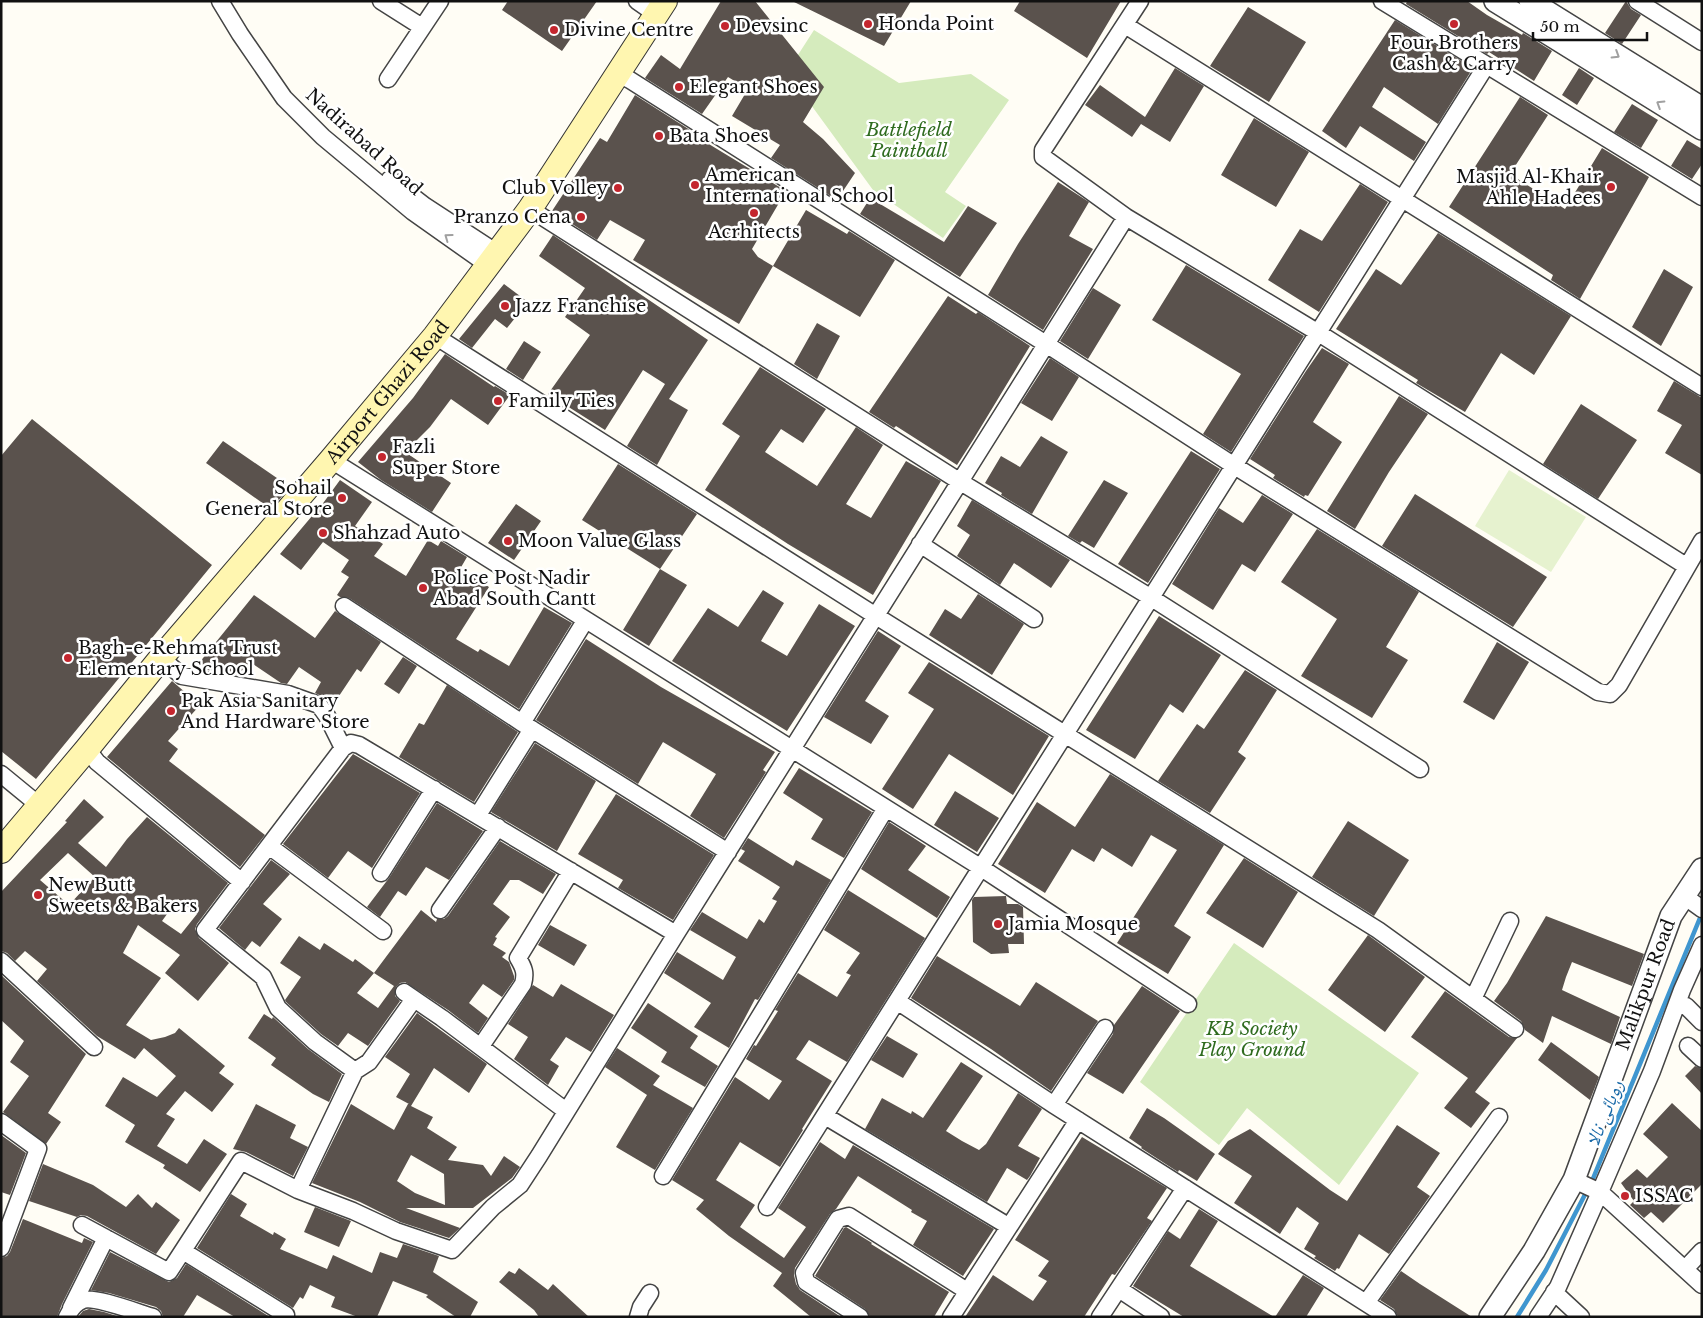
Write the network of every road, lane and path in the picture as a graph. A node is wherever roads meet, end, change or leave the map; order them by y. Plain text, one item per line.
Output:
1 (220, 1) edge
2 (232, 1) edge
3 (381, 1) edge
4 (440, 1) edge
5 (637, 1) edge
6 (1140, 1) edge
7 (1382, 1) edge
8 (1495, 1) edge
9 (1637, 1) edge
10 (1525, 6) edge
11 (661, 8) edge
12 (1125, 25) junction
13 (422, 27) junction
14 (1702, 42) edge
15 (1486, 66) junction
16 (618, 74) junction
17 (275, 75) junction
18 (388, 79) dead end
19 (1702, 108) edge
20 (1702, 129) edge
21 (1702, 198) edge
22 (1404, 199) junction
23 (530, 209) junction
24 (1126, 217) junction
25 (492, 259) junction
26 (1317, 332) junction
27 (435, 336) junction
28 (1046, 344) junction
29 (1702, 387) edge
30 (331, 460) junction
31 (1233, 465) junction
32 (960, 481) junction
33 (1702, 541) edge
34 (920, 544) junction
35 (1686, 566) junction
36 (1150, 597) junction
37 (344, 606) dead end
38 (876, 616) junction
39 (1034, 619) dead end
40 (585, 621) junction
41 (161, 658) junction
42 (527, 726) junction
43 (1065, 733) junction
44 (343, 748) junction
45 (87, 749) junction
46 (792, 750) junction
47 (1420, 770) dead end
48 (1, 774) edge
49 (434, 789) junction
50 (40, 806) junction
51 (886, 808) junction
52 (478, 815) junction
53 (498, 827) junction
54 (270, 846) junction
55 (1, 851) edge
56 (728, 852) junction
57 (980, 867) junction
58 (1702, 869) edge
59 (571, 871) junction
60 (381, 873) dead end
61 (242, 882) junction
62 (1694, 903) edge
63 (440, 910) dead end
64 (1510, 921) dead end
65 (383, 931) dead end
66 (676, 934) junction
67 (1702, 945) edge
68 (1, 961) edge
69 (1473, 998) junction
70 (897, 1001) junction
71 (1188, 1004) dead end
72 (1686, 1006) dead end
73 (1702, 1022) edge
74 (1105, 1028) dead end
75 (1515, 1029) dead end
76 (481, 1046) junction
77 (1688, 1046) dead end
78 (94, 1047) dead end
79 (1702, 1059) edge
80 (355, 1071) junction
81 (1054, 1105) junction
82 (566, 1111) junction
83 (825, 1116) junction
84 (1500, 1117) dead end
85 (1078, 1120) junction
86 (1, 1122) edge
87 (663, 1176) dead end
88 (1577, 1181) junction
89 (1185, 1188) junction
90 (298, 1190) junction
91 (1600, 1192) junction
92 (767, 1207) dead end
93 (82, 1225) dead end
94 (1008, 1226) junction
95 (106, 1238) junction
96 (1, 1248) edge
97 (182, 1251) junction
98 (1702, 1252) edge
99 (1685, 1270) junction
100 (1702, 1285) edge
101 (1119, 1289) junction
102 (967, 1291) junction
103 (1554, 1292) junction
104 (650, 1294) dead end
105 (1375, 1311) edge
106 (69, 1313) edge
107 (286, 1315) dead end
108 (639, 1316) edge
109 (153, 1317) edge
110 (860, 1317) edge
111 (951, 1317) edge
112 (1100, 1317) edge
113 (1160, 1317) edge
114 (1490, 1317) edge
115 (1538, 1317) edge
116 (1581, 1317) edge

1 - 17 street, Nadirabad Road
2 - 17 street, Nadirabad Road
3 - 13 street
4 - 13 street
5 - 11 street
6 - 12 street
7 - 15 street
8 - 10 street
9 - 14 street
10 -> 19 street
20 -> 10 street
11 - 16 main road, Airport Ghazi Road
12 - 22 street
12 - 24 street
13 - 18 street
15 - 21 street
15 - 22 street
16 - 23 main road, Airport Ghazi Road
16 - 28 street
17 - 25 street, Nadirabad Road
22 - 26 street
22 - 29 street
23 - 25 main road, Airport Ghazi Road
23 - 32 street
24 - 26 street
24 - 28 street
25 - 27 main road, Airport Ghazi Road
26 - 31 street
26 - 35 street
27 - 30 main road, Airport Ghazi Road
27 - 38 street
28 - 31 street
28 - 32 street
30 - 40 street
30 - 41 main road, Airport Ghazi Road
31 - 35 street
31 - 36 street
32 - 34 street
32 - 36 street
33 - 35 street
34 - 38 street
34 - 39 street
36 - 43 street
36 - 47 street
37 - 42 street
38 - 43 street
38 - 46 street
40 - 42 street
40 - 46 street
41 - 44 street
41 - 45 main road, Airport Ghazi Road
42 - 52 street
42 - 56 street
43 - 57 street
43 - 69 street
44 - 49 street
44 - 54 street
45 - 50 main road, Airport Ghazi Road
45 - 61 street
46 - 51 street
46 - 56 street
48 - 50 street
49 - 52 street
49 - 60 street
50 - 55 main road, Airport Ghazi Road
51 - 57 street
51 - 87 street
52 - 53 street
53 - 59 street
53 - 63 street
54 - 61 street
54 - 65 street
56 - 66 street
57 - 70 street
57 - 71 street
58 - 62 street, Malikpur Road
59 - 66 street
59 - 76 street
61 - 80 street
62 - 88 street, Malikpur Road
64 - 69 street
66 - 82 street
67 - 91 street
68 - 78 street
69 - 75 street
70 - 81 street
70 - 83 street
72 - 73 street
74 - 81 street
76 - 80 street
76 - 82 street
77 - 79 street
80 - 90 street
81 - 85 street
82 - 90 street
83 - 92 street
83 - 94 street
84 - 105 street
85 - 89 street
85 - 94 street
86 - 96 street
88 - 91 street
88 - 114 street, Malikpur Road
89 - 101 street
89 - 105 street
90 - 97 street
91 - 99 street
91 - 103 street
93 - 95 street
94 - 102 street
95 - 97 street
95 - 106 street
97 - 107 street
98 - 99 street
99 - 100 street
101 - 112 street
101 - 113 street
102 - 110 street
102 - 111 street
103 - 115 street
103 - 116 street
104 - 108 street
106 - 109 street

